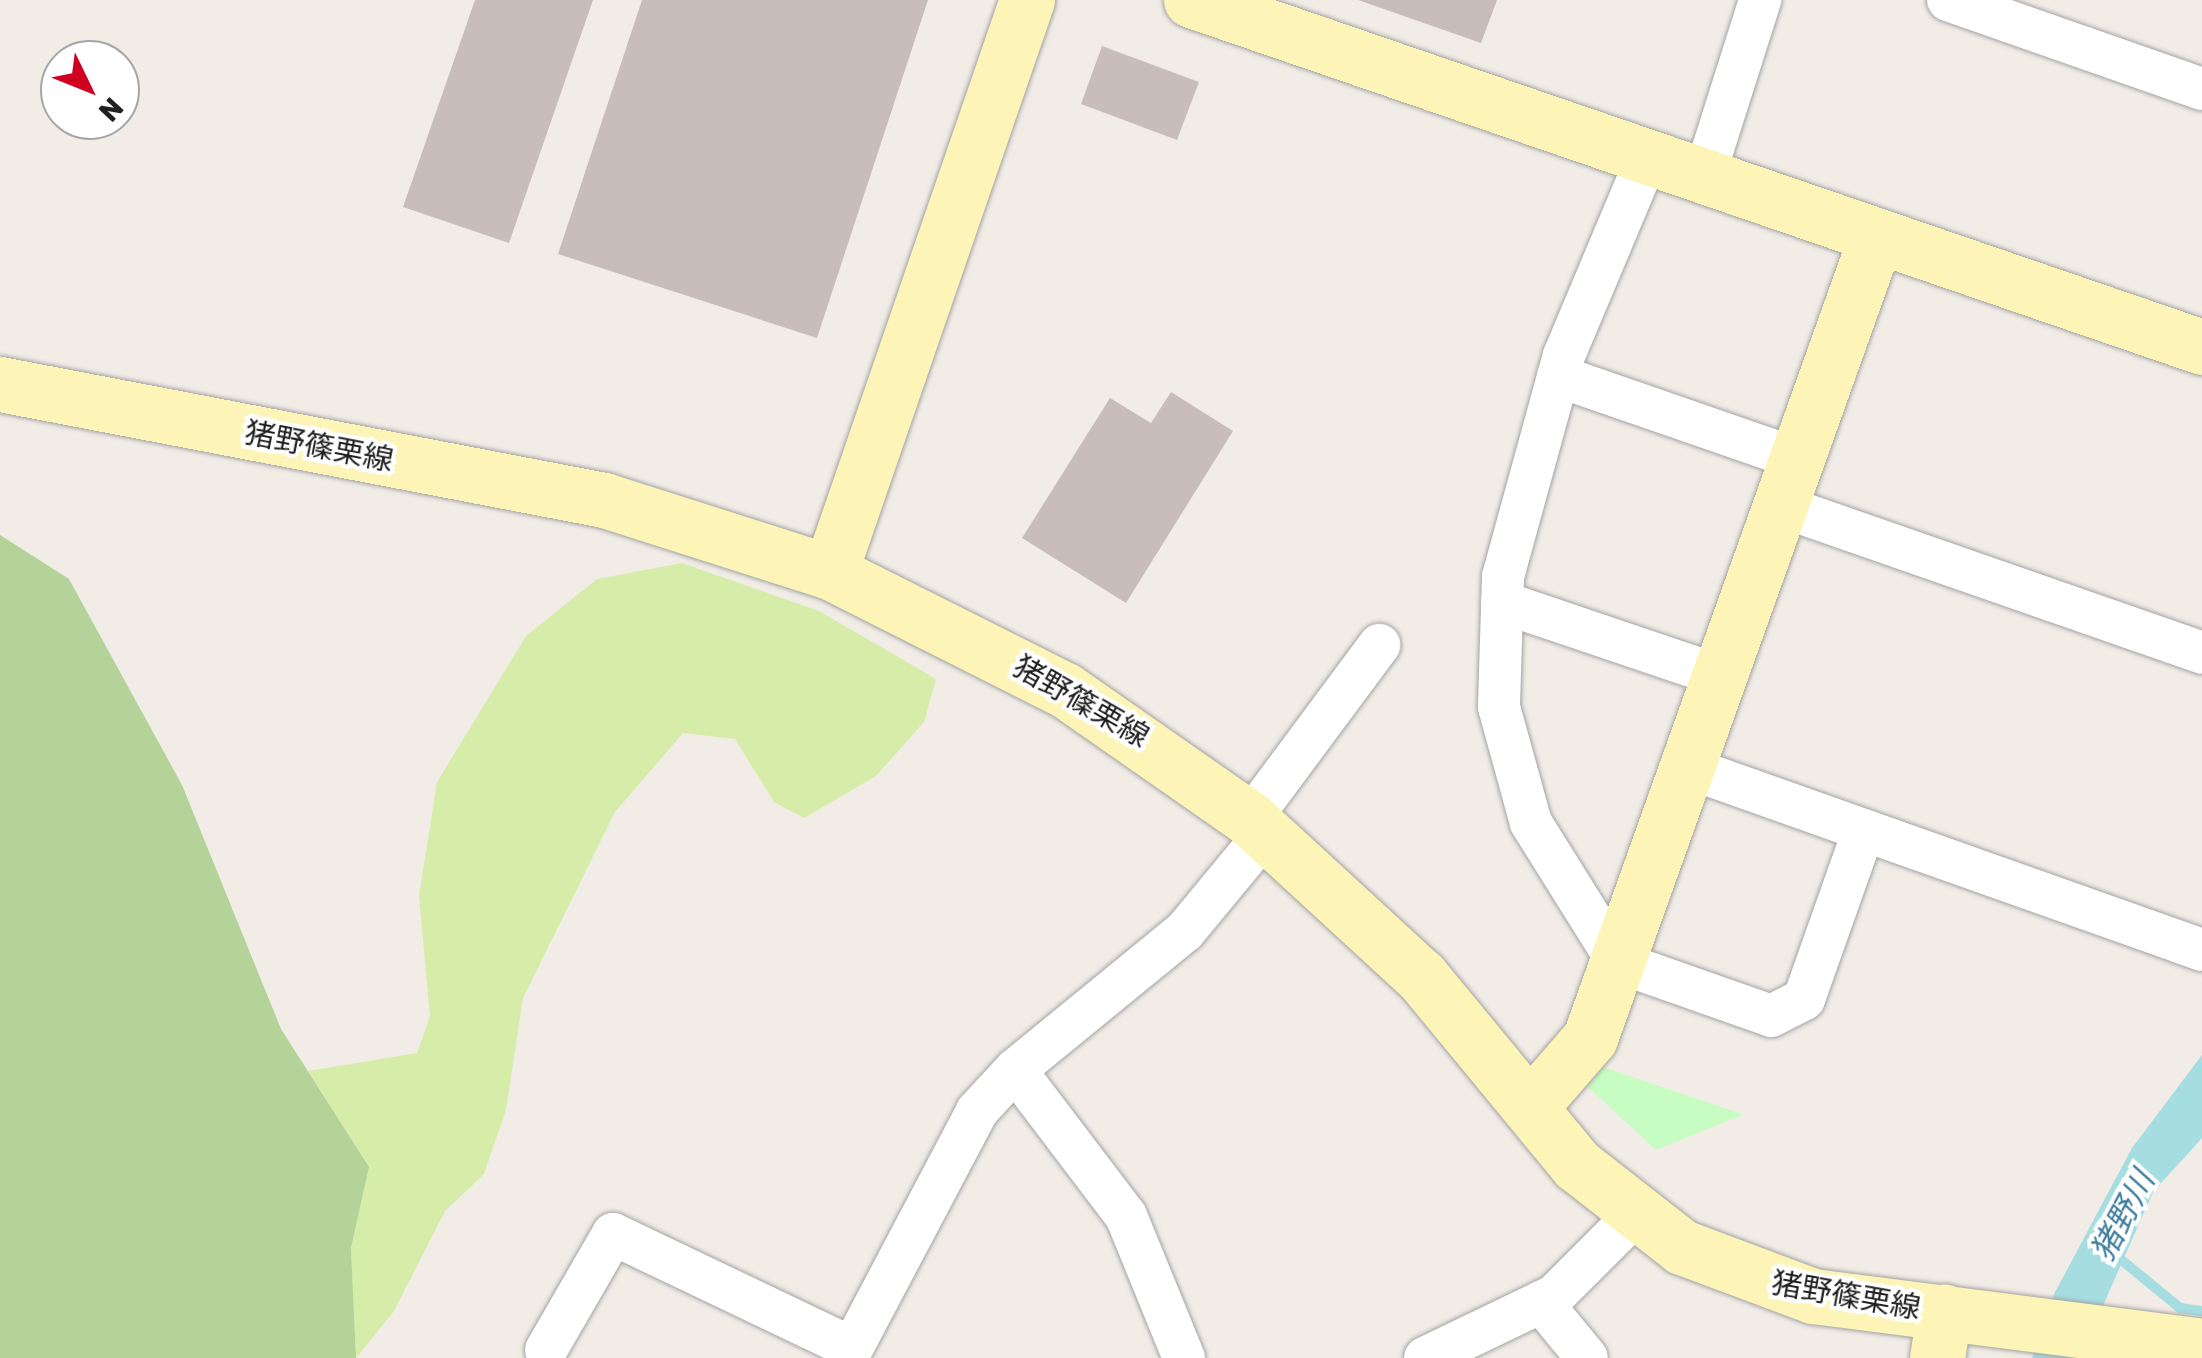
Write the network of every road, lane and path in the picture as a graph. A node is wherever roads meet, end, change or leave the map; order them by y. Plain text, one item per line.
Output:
1 (1027, 0) edge
2 (1191, 0) edge
3 (1760, 0) edge
4 (1975, 5) edge
5 (2202, 89) edge
6 (1648, 158) junction
7 (1704, 177) junction
8 (1875, 240) junction
9 (2202, 348) edge
10 (1558, 376) junction
11 (0, 384) edge
12 (1790, 482) junction
13 (830, 572) junction
14 (1502, 602) junction
15 (1378, 645) dead end
16 (2202, 653) edge
17 (1721, 676) junction
18 (1689, 768) junction
19 (1258, 826) junction
20 (1864, 830) junction
21 (2202, 950) edge
22 (1618, 962) junction
23 (1014, 1070) junction
24 (1531, 1106) junction
25 (1634, 1216) junction
26 (1540, 1302) junction
27 (1940, 1335) edge
28 (2202, 1346) edge
29 (546, 1350) dead end
30 (849, 1352) edge
31 (1184, 1358) edge
32 (1425, 1358) edge
33 (1586, 1358) edge

1 - 13 street
2 - 6 street
3 - 7 street
4 - 5 street
6 - 7 street
6 - 10 street
7 - 8 street
8 - 9 street
8 - 12 street
10 - 12 street
10 - 14 street
11 - 13 street, 猪野篠栗線
12 - 16 street
12 - 17 street
13 - 19 street, 猪野篠栗線
14 - 17 street
14 - 22 street
15 - 19 street
17 - 18 street
18 - 20 street
18 - 22 street
19 - 23 street
19 - 24 street, 猪野篠栗線
20 - 21 street
20 - 22 street
22 - 24 street
23 - 30 street
23 - 31 street
24 - 25 street, 猪野篠栗線
25 - 26 street
25 - 27 street, 猪野篠栗線
26 - 32 street
26 - 33 street
27 - 28 street, 猪野篠栗線
29 - 30 street

